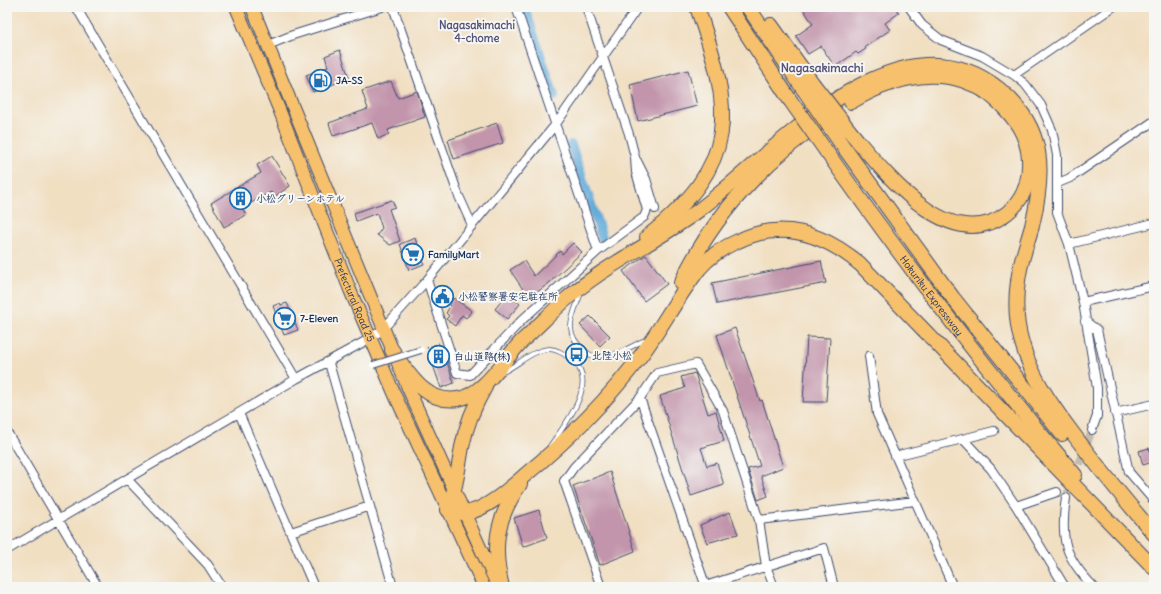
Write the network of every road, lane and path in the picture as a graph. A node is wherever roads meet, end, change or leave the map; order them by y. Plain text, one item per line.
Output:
1 (76, 7) edge
2 (236, 7) edge
3 (252, 7) edge
4 (382, 7) edge
5 (394, 7) edge
6 (516, 7) edge
7 (586, 7) edge
8 (638, 7) edge
9 (697, 7) edge
10 (729, 7) edge
11 (748, 7) edge
12 (758, 7) edge
13 (909, 7) edge
14 (1113, 7) edge
15 (268, 45) junction
16 (604, 58) junction
17 (1014, 75) junction
18 (808, 87) junction
19 (1154, 121) edge
20 (556, 124) junction
21 (636, 157) junction
22 (1058, 183) junction
23 (655, 209) dead end
24 (1154, 223) edge
25 (472, 225) junction
26 (1069, 244) junction
27 (598, 250) junction
28 (610, 265) junction
29 (427, 280) junction
30 (584, 284) junction
31 (1154, 286) edge
32 (1083, 302) junction
33 (665, 320) junction
34 (1085, 321) junction
35 (383, 329) junction
36 (655, 336) junction
37 (372, 338) junction
38 (443, 342) dead end
39 (392, 350) junction
40 (421, 350) joint
41 (869, 356) dead end
42 (329, 362) junction
43 (373, 365) dead end
44 (494, 373) junction
45 (296, 379) junction
46 (640, 398) junction
47 (1154, 404) edge
48 (239, 413) junction
49 (1115, 413) junction
50 (1092, 430) tunnel mouth
51 (994, 431) dead end
52 (7, 432) edge
53 (963, 439) junction
54 (895, 456) junction
55 (534, 469) junction
56 (127, 479) junction
57 (455, 492) junction
58 (1057, 492) dead end
59 (1066, 498) tunnel mouth
60 (1154, 500) edge
61 (915, 501) junction
62 (370, 506) junction
63 (1016, 506) junction
64 (448, 510) junction
65 (465, 513) junction
66 (58, 520) junction
67 (758, 520) junction
68 (291, 532) junction
69 (1154, 534) edge
70 (1154, 542) edge
71 (7, 550) edge
72 (766, 566) junction
73 (1154, 568) edge
74 (98, 587) edge
75 (222, 587) edge
76 (314, 587) edge
77 (393, 587) edge
78 (484, 587) edge
79 (498, 587) edge
80 (502, 587) edge
81 (601, 587) edge
82 (704, 587) edge
83 (774, 587) edge
84 (834, 587) edge
85 (953, 587) edge
86 (1065, 587) edge
87 (1094, 587) edge

1 - 45 street
2 - 37 main road, Prefectural Road 25
3 - 15 main road, Prefectural Road 25
4 - 15 street
5 - 25 street
6 - 20 street
7 - 16 street
8 - 16 street
9 - 28 highway
10 - 73 highway, Hokuriku Expressway, bridge
11 - 18 highway, Hokuriku Expressway
12 - 18 highway
13 - 17 street
14 - 17 street
15 - 35 main road, Prefectural Road 25
16 - 20 street
16 - 21 street
17 - 22 street
18 - 33 highway, bridge
18 - 70 highway, Hokuriku Expressway, bridge
19 - 22 street
20 - 25 street
20 - 27 street
21 - 23 street
21 - 27 street
22 - 26 street
24 - 26 street
25 - 29 street
26 - 32 street
27 - 29 street
28 - 30 highway
28 - 69 highway
29 - 35 street
30 - 36 lane
30 - 44 highway
31 - 32 street
32 - 34 street
33 - 36 highway
33 - 73 highway
34 - 49 street
34 - 50 street
35 - 37 street
35 - 39 main road, Prefectural Road 25
36 - 55 highway
37 - 42 street
37 - 64 main road, Prefectural Road 25
38 - 40 path
39 - 44 highway
39 - 57 main road, Prefectural Road 25
40 - 43 street, bridge
41 - 54 street
42 - 45 street
42 - 62 street
44 - 55 lane
44 - 57 highway
45 - 48 street
46 - 67 street
46 - 81 street
46 - 82 street
47 - 49 street
48 - 56 street
48 - 68 street
49 - 60 street
51 - 53 street
52 - 66 street
53 - 54 street
53 - 63 street
54 - 61 street
55 - 65 highway
55 - 80 highway
56 - 66 street
56 - 75 street
57 - 64 highway
57 - 65 main road, Prefectural Road 25
58 - 63 street
59 - 87 street
61 - 67 street
61 - 85 street
62 - 68 street
62 - 77 street
63 - 86 street
64 - 65 highway
64 - 78 main road, Prefectural Road 25
65 - 79 main road, Prefectural Road 25
66 - 71 street
66 - 74 street
67 - 72 street
68 - 76 street
72 - 82 street
72 - 83 street
72 - 84 street

